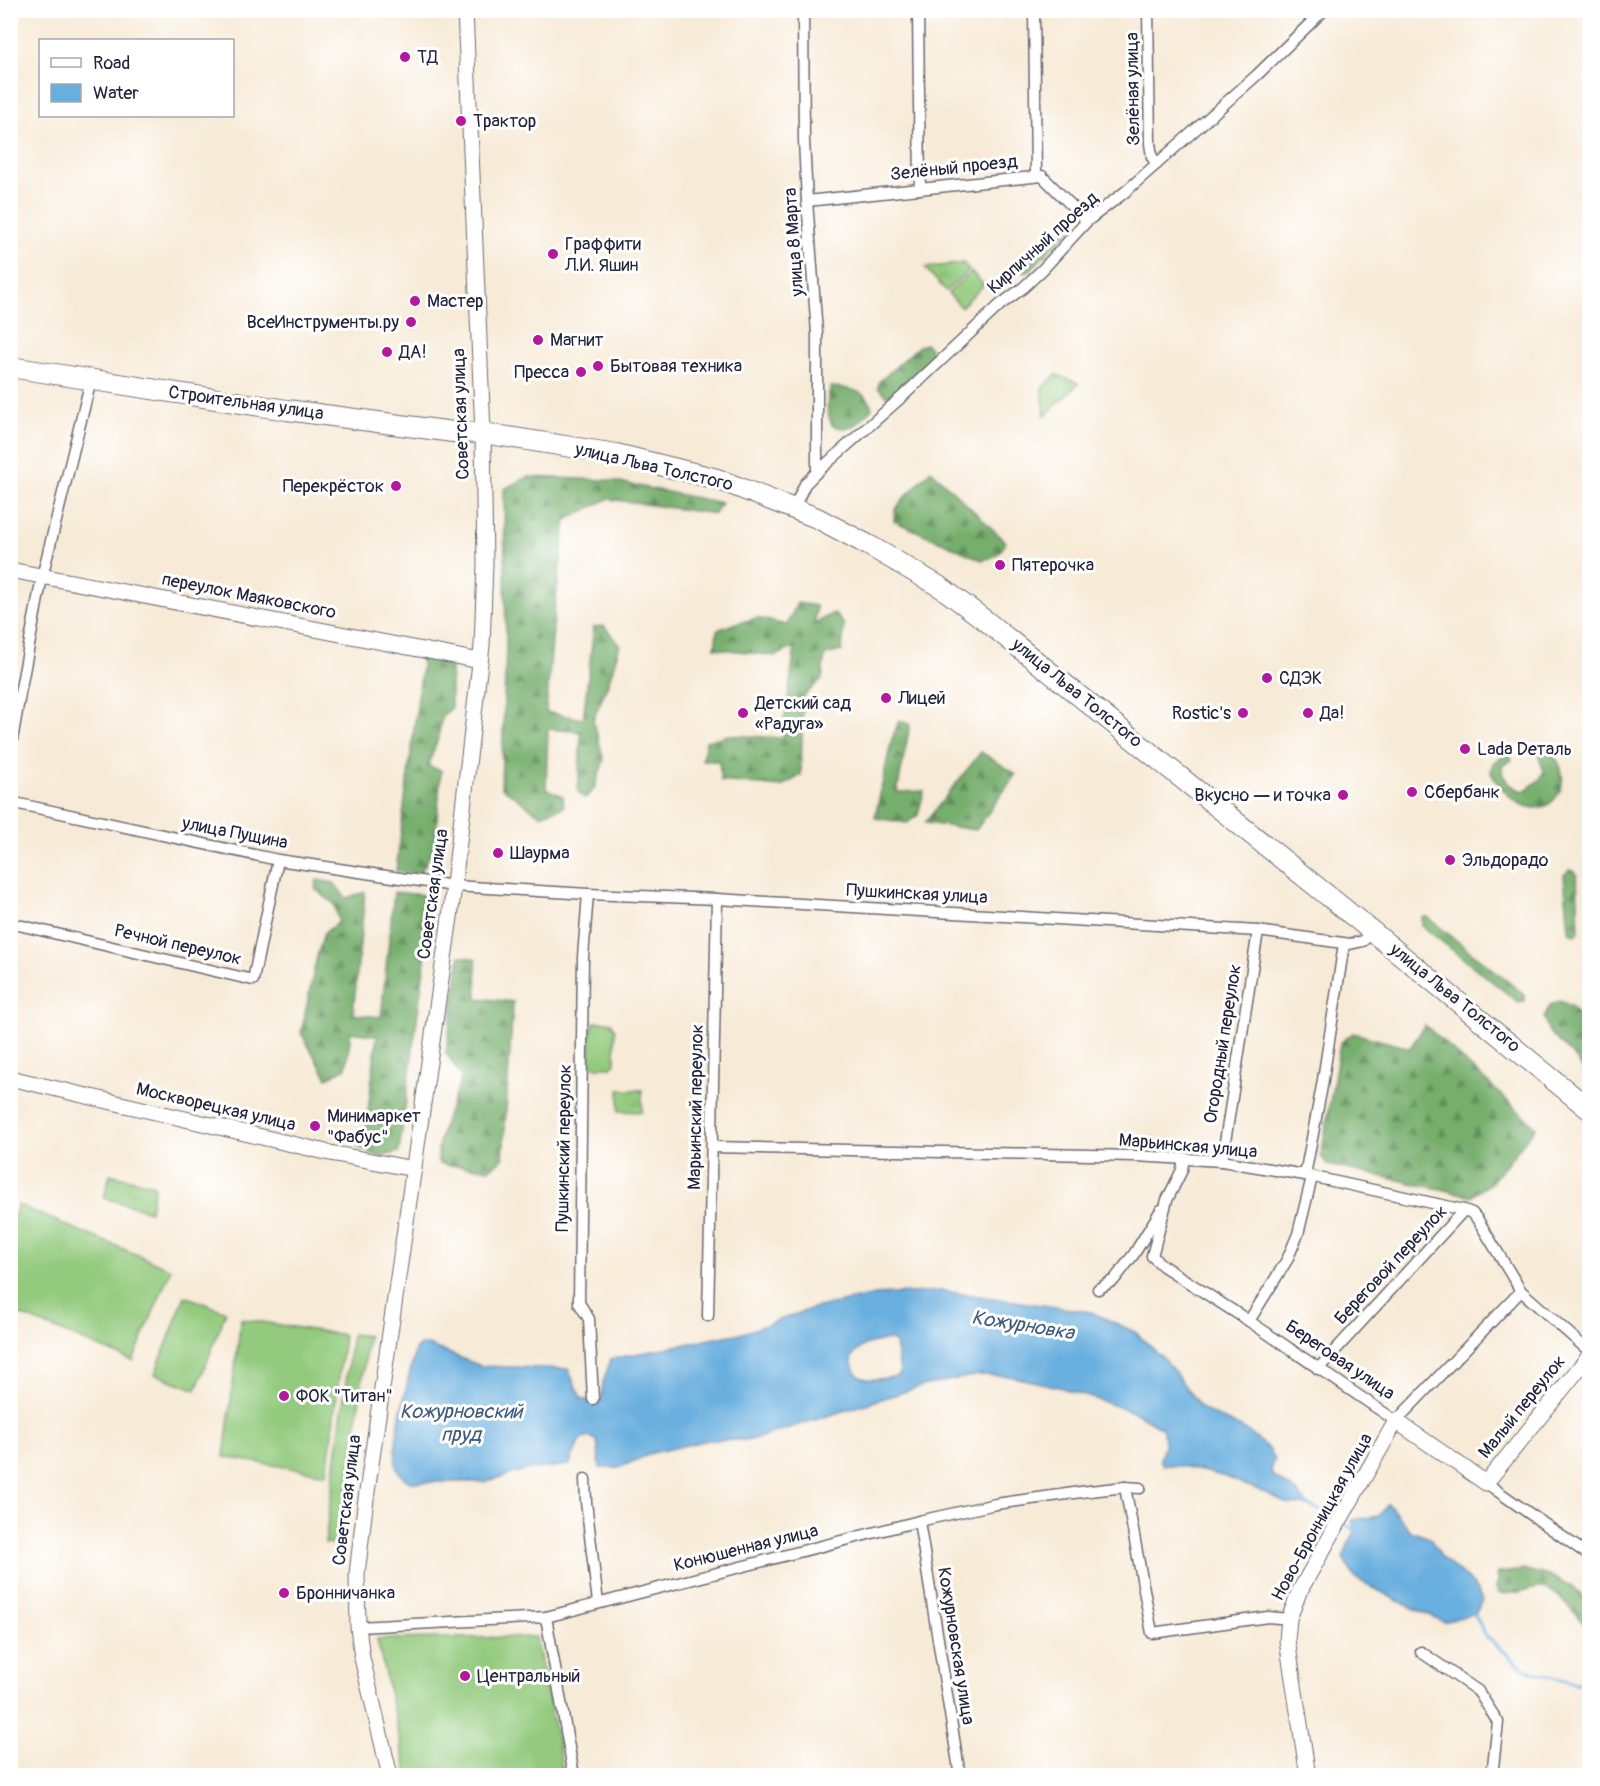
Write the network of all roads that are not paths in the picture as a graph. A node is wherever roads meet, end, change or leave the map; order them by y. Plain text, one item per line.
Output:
1 (465, 10) edge
2 (803, 10) edge
3 (918, 10) edge
4 (1034, 10) edge
5 (1148, 10) edge
6 (1324, 10) edge
7 (1157, 164) junction
8 (1036, 176) junction
9 (920, 189) junction
10 (807, 201) junction
11 (1087, 221) junction
12 (10, 367) edge
13 (91, 380) junction
14 (483, 434) junction
15 (817, 472) junction
16 (794, 508) junction
17 (10, 570) edge
18 (42, 577) junction
19 (480, 661) junction
20 (16, 687) edge
21 (10, 752) edge
22 (10, 802) edge
23 (278, 860) junction
24 (454, 886) junction
25 (588, 894) junction
26 (717, 898) junction
27 (10, 923) edge
28 (1258, 931) junction
29 (1373, 932) junction
30 (1344, 944) junction
31 (10, 1078) edge
32 (1590, 1110) edge
33 (712, 1147) junction
34 (1184, 1158) junction
35 (1222, 1161) junction
36 (414, 1169) junction
37 (1309, 1176) junction
38 (1167, 1200) junction
39 (1464, 1210) junction
40 (1098, 1289) dead end
41 (1521, 1291) junction
42 (708, 1316) dead end
43 (1249, 1321) junction
44 (1590, 1353) edge
45 (1318, 1369) junction
46 (593, 1399) dead end
47 (1396, 1421) junction
48 (585, 1479) dead end
49 (1486, 1483) junction
50 (1125, 1487) junction
51 (1140, 1488) dead end
52 (919, 1521) junction
53 (1590, 1557) edge
54 (598, 1603) junction
55 (546, 1617) junction
56 (1289, 1619) junction
57 (358, 1627) junction
58 (1420, 1652) dead end
59 (390, 1776) edge
60 (574, 1776) edge
61 (960, 1776) edge
62 (1308, 1776) edge
63 (1492, 1776) edge

1 - 14 main road, Советская улица
2 - 10 street, улица 8 Марта
3 - 9 street
4 - 8 street
5 - 7 street, Зелёная улица
6 - 7 street, Кирпичный проезд
7 - 11 street, Кирпичный проезд
8 - 9 street, Зелёный проезд
8 - 11 street, Зелёный проезд
9 - 10 street, Зелёный проезд
10 - 15 street, улица 8 Марта
11 - 15 street, Кирпичный проезд
12 - 13 highway, Строительная улица
13 - 14 highway, Строительная улица
13 - 18 street
14 - 16 highway, улица Льва Толстого
14 - 19 main road, Советская улица
15 - 16 street, Кирпичный проезд
16 - 29 highway, улица Льва Толстого
17 - 18 main road, переулок Маяковского
18 - 19 main road, переулок Маяковского
18 - 20 street
19 - 24 main road, Советская улица
20 - 21 street
22 - 23 street, улица Пущина
23 - 24 street, улица Пущина
23 - 27 street, Речной переулок
24 - 25 street, Пушкинская улица
24 - 36 main road, Советская улица
25 - 26 street, Пушкинская улица
25 - 46 street, Пушкинский переулок
26 - 28 street, Пушкинская улица
26 - 33 street, Марьинский переулок
28 - 30 street, Пушкинская улица
28 - 35 street, Огородный переулок
29 - 30 street, Пушкинская улица
29 - 32 highway, улица Льва Толстого
30 - 37 street
31 - 36 main road, Москворецкая улица
33 - 34 street, Марьинская улица
33 - 42 street, Марьинский переулок
34 - 35 street, Марьинская улица
34 - 38 street, Береговая улица
35 - 37 street, Марьинская улица
36 - 57 main road, Советская улица
37 - 39 street, Марьинская улица
37 - 43 street
38 - 40 street
38 - 43 street, Береговая улица
39 - 41 street
39 - 45 street, Береговой переулок
41 - 44 street
41 - 47 street
43 - 45 street, Береговая улица
44 - 49 main road, Малый переулок
45 - 47 street, Береговая улица
47 - 49 main road, Береговая улица
47 - 56 main road, Ново-Бронницкая улица
48 - 54 street
49 - 53 street, Береговая улица
50 - 51 street, Конюшенная улица
50 - 52 street, Конюшенная улица
50 - 56 street
52 - 54 street, Конюшенная улица
52 - 61 street, Кожурновская улица
54 - 55 street, Конюшенная улица
55 - 57 street, Конюшенная улица
55 - 60 street
56 - 62 main road, Ново-Бронницкая улица
57 - 59 main road, Советская улица
58 - 63 street

